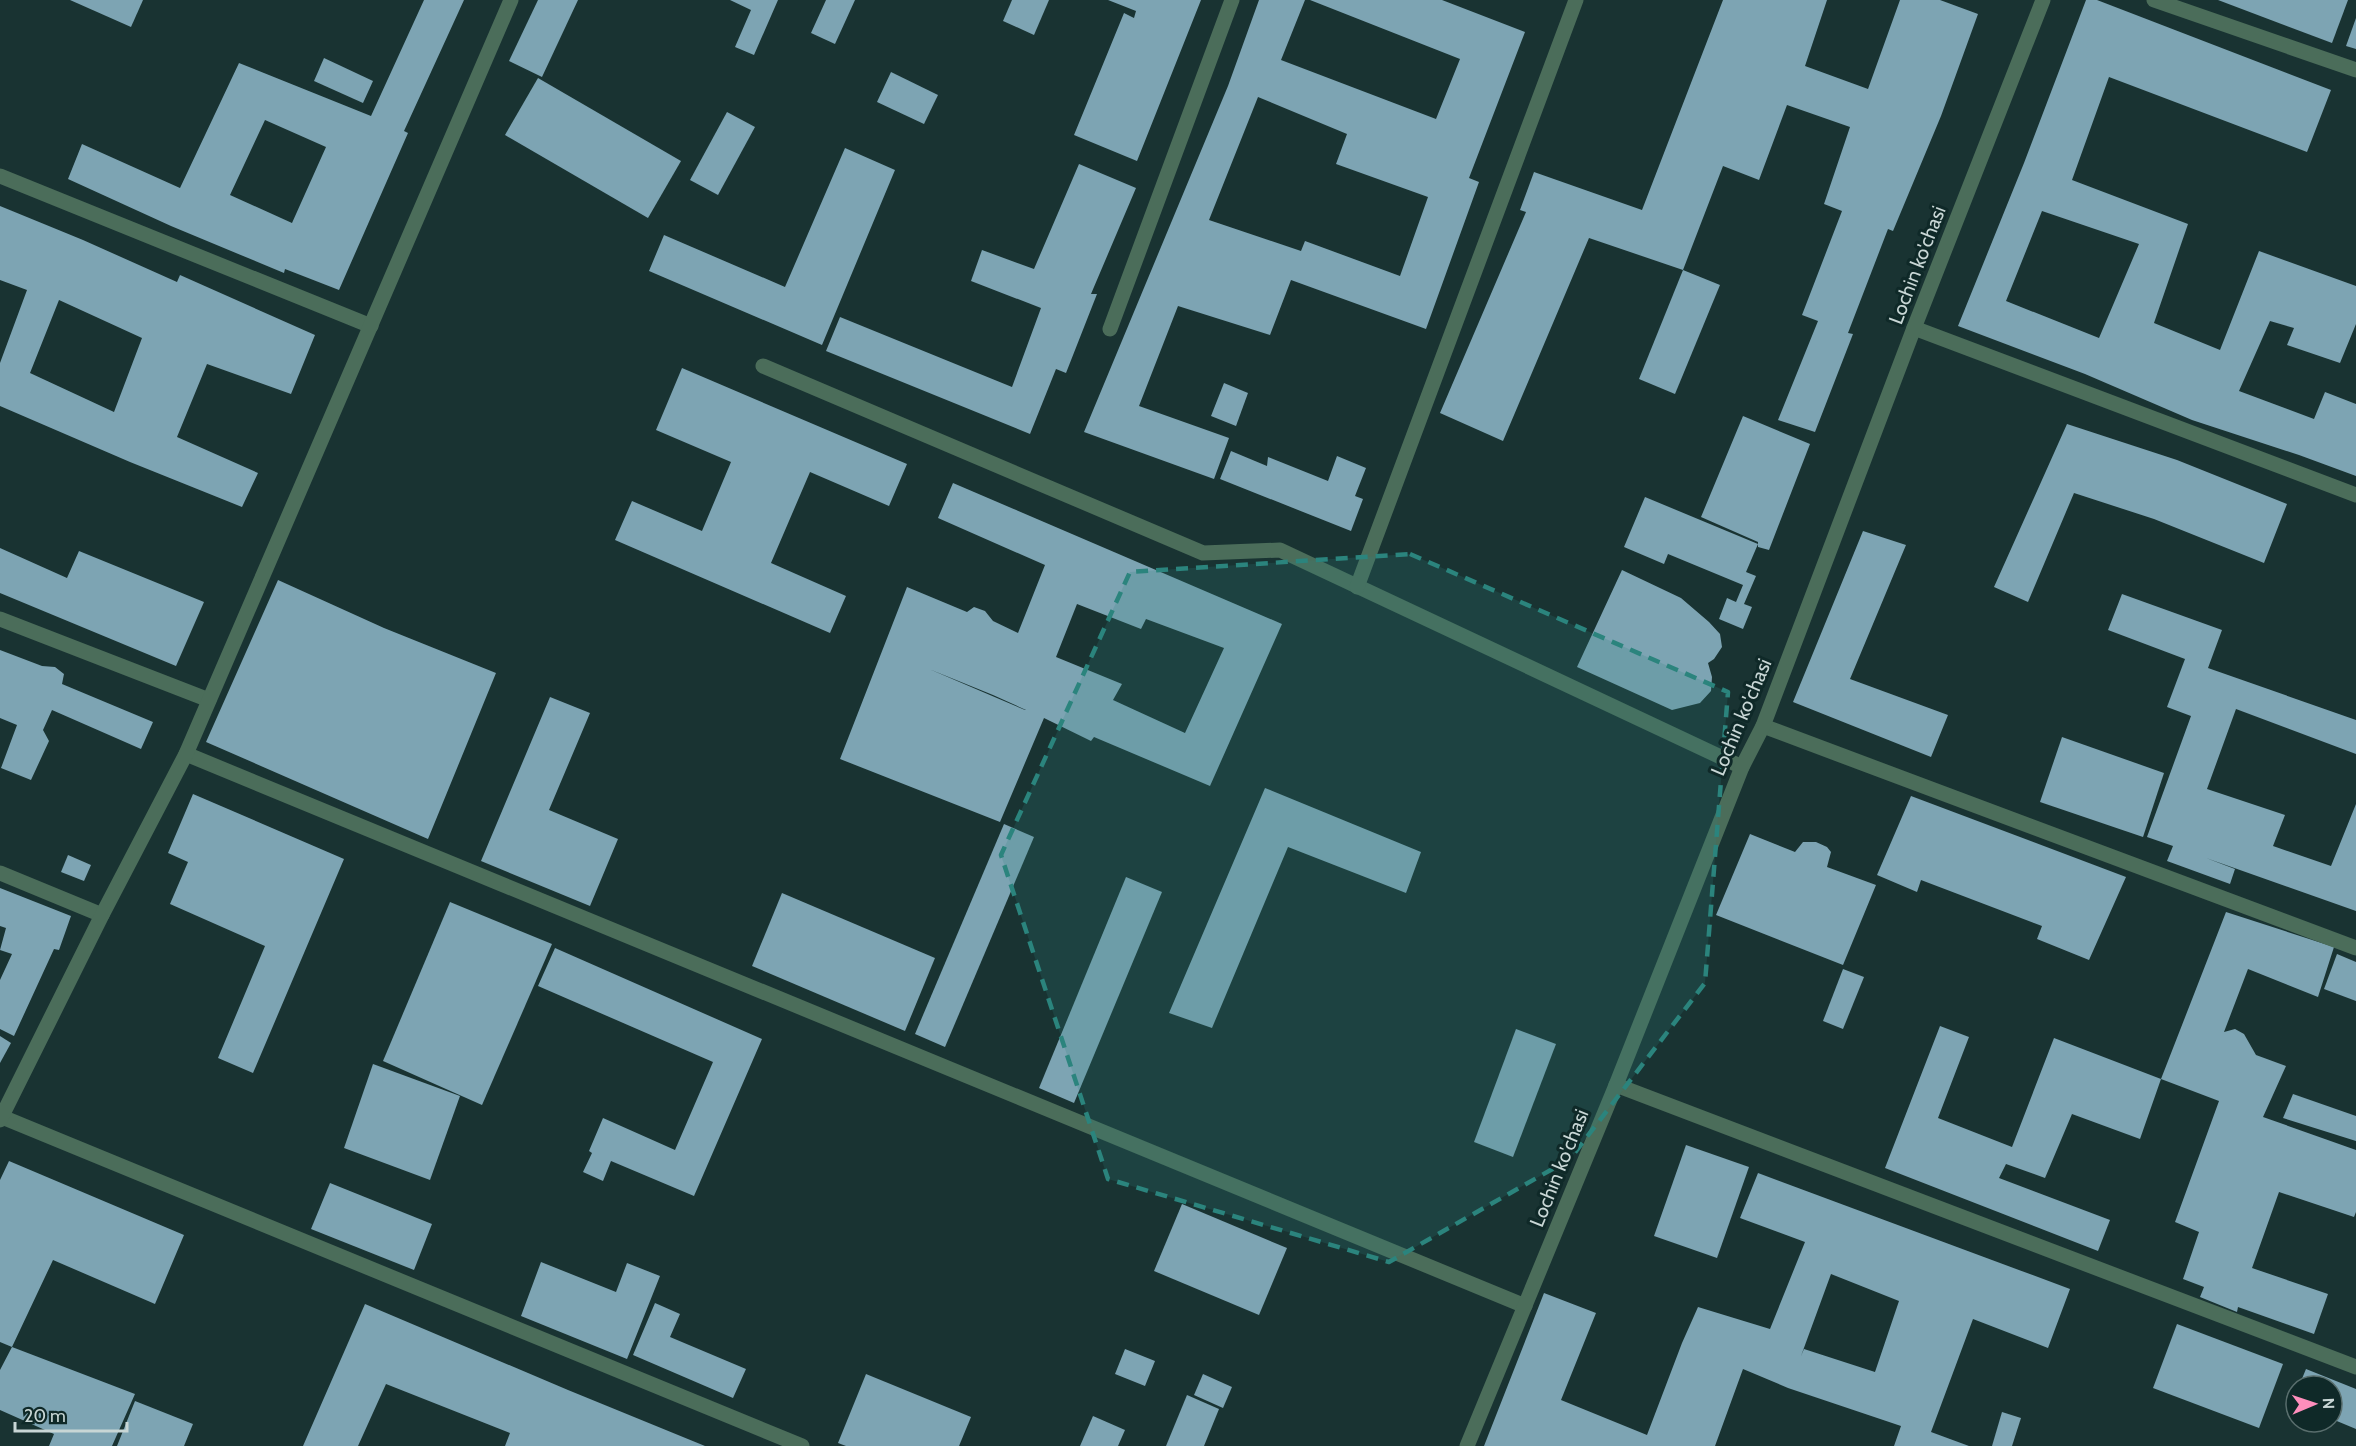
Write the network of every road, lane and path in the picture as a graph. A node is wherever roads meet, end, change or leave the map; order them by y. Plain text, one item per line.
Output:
1 (511, 0) edge
2 (1232, 0) edge
3 (1576, 0) edge
4 (2043, 0) edge
5 (2154, 0) edge
6 (2356, 70) edge
7 (0, 177) edge
8 (371, 326) junction
9 (1914, 328) junction
10 (1110, 329) dead end
11 (763, 366) dead end
12 (2356, 495) edge
13 (1358, 587) junction
14 (0, 619) edge
15 (209, 700) junction
16 (1764, 726) junction
17 (186, 754) junction
18 (1742, 767) junction
19 (0, 873) edge
20 (102, 915) junction
21 (2356, 948) edge
22 (1616, 1085) junction
23 (1, 1118) edge
24 (1525, 1306) junction
25 (2356, 1367) edge
26 (802, 1446) edge
27 (1467, 1446) edge

1 - 8 street
2 - 10 street
3 - 13 street
4 - 9 street, Lochin ko'chasi
5 - 6 street
7 - 8 street
8 - 15 street
9 - 12 street
9 - 16 street, Lochin ko'chasi
11 - 13 street
13 - 18 street
14 - 15 street
15 - 17 street
16 - 18 street, Lochin ko'chasi
16 - 21 street
17 - 20 street
17 - 24 street
18 - 22 street, Lochin ko'chasi
19 - 20 street
20 - 23 street
22 - 24 street, Lochin ko'chasi
22 - 25 street
23 - 26 street
24 - 27 street, Lochin ko'chasi

